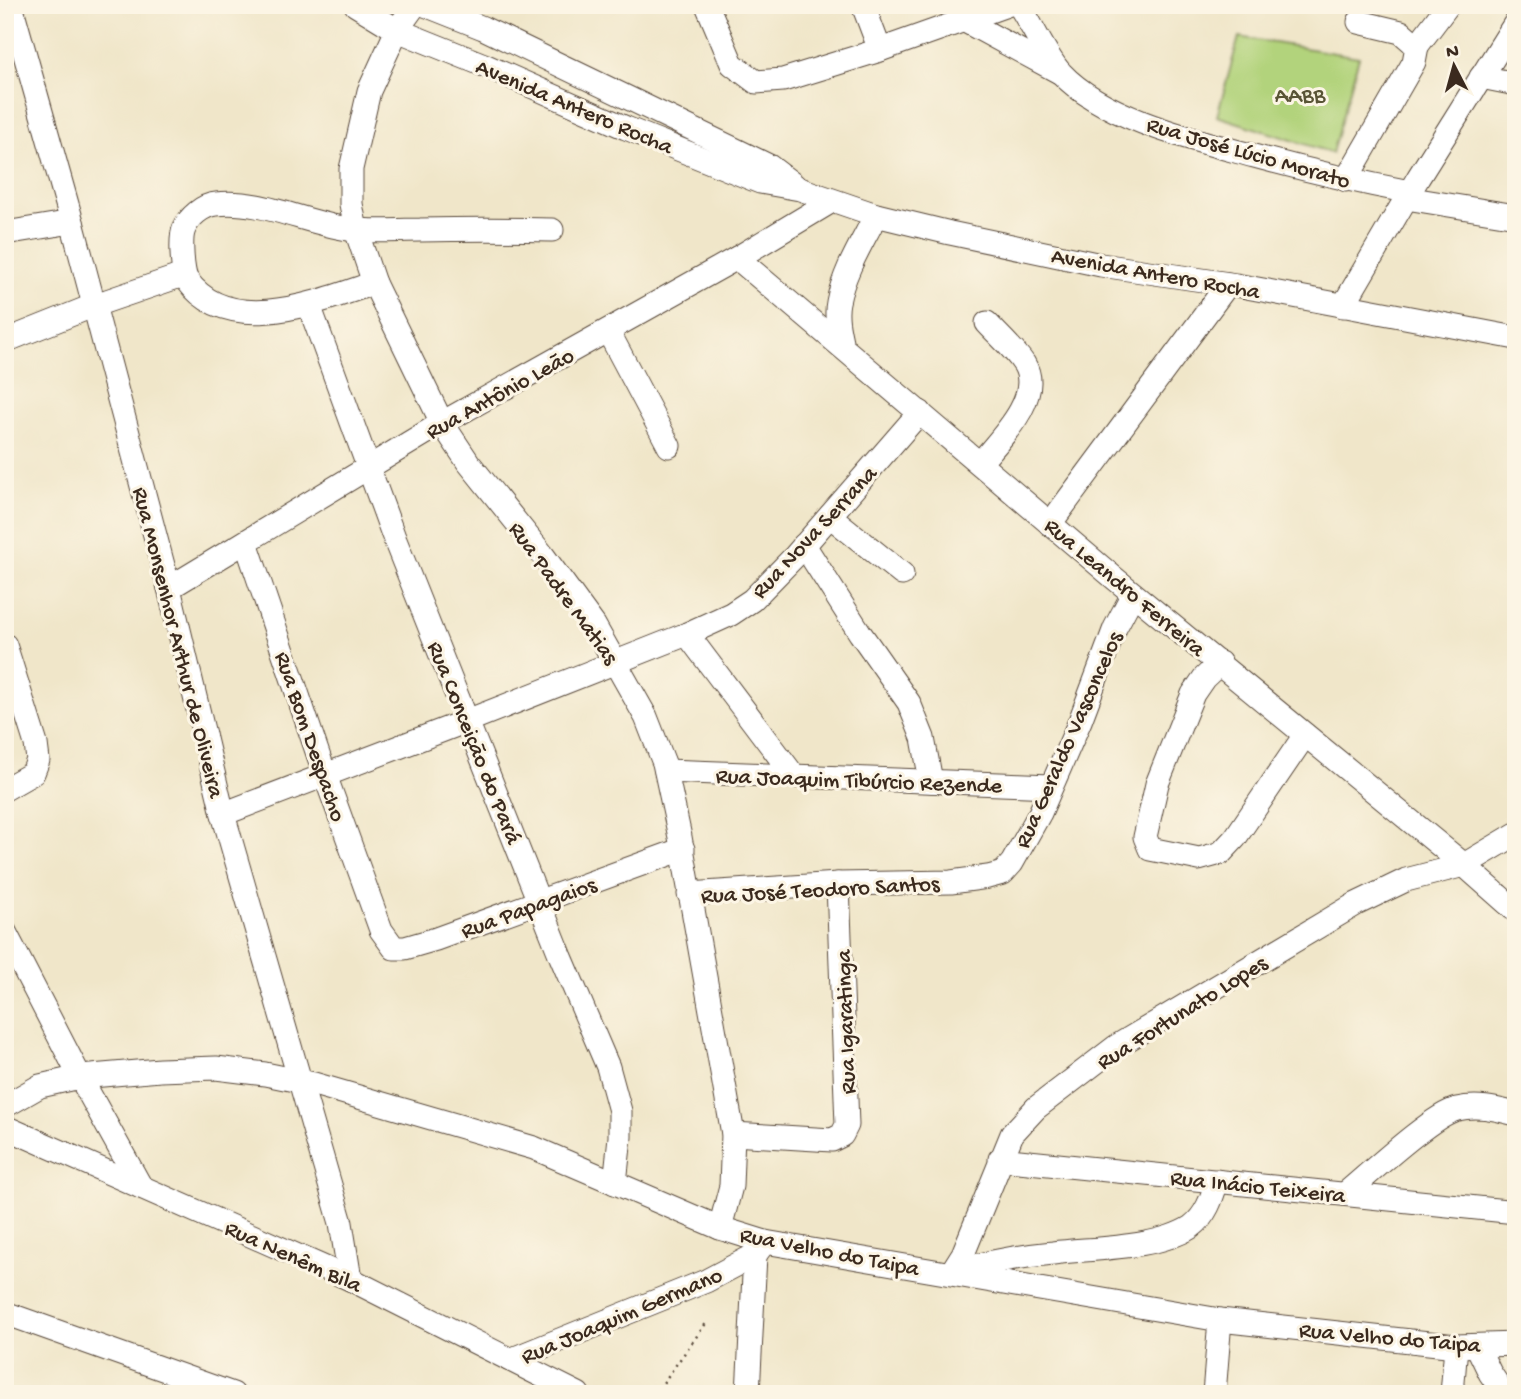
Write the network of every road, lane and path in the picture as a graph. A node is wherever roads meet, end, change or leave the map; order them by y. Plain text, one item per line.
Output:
1 (11, 5) edge
2 (356, 5) edge
3 (415, 5) edge
4 (425, 5) edge
5 (707, 5) edge
6 (863, 5) edge
7 (1007, 5) edge
8 (1019, 5) edge
9 (1448, 5) edge
10 (965, 21) junction
11 (1360, 22) dead end
12 (1516, 22) edge
13 (397, 30) junction
14 (500, 36) junction
15 (1417, 46) junction
16 (880, 50) junction
17 (484, 65) junction
18 (1059, 72) junction
19 (1481, 77) junction
20 (1516, 84) edge
21 (1346, 180) junction
22 (800, 190) junction
23 (1408, 195) junction
24 (832, 201) junction
25 (876, 215) junction
26 (1516, 216) edge
27 (72, 222) junction
28 (356, 230) junction
29 (552, 230) dead end
30 (5, 233) edge
31 (737, 258) junction
32 (183, 275) junction
33 (374, 283) junction
34 (1228, 284) junction
35 (94, 305) junction
36 (309, 305) junction
37 (1343, 306) junction
38 (987, 323) dead end
39 (608, 331) junction
40 (1516, 338) edge
41 (5, 341) edge
42 (842, 346) junction
43 (920, 412) junction
44 (442, 423) junction
45 (669, 446) dead end
46 (980, 463) junction
47 (369, 468) junction
48 (830, 516) junction
49 (1051, 524) junction
50 (246, 542) junction
51 (804, 545) junction
52 (902, 574) dead end
53 (169, 588) junction
54 (1133, 594) junction
55 (687, 634) junction
56 (5, 645) edge
57 (617, 662) junction
58 (1220, 663) junction
59 (467, 721) junction
60 (1305, 735) junction
61 (666, 771) junction
62 (325, 775) junction
63 (794, 776) junction
64 (931, 781) junction
65 (1051, 786) junction
66 (5, 789) edge
67 (223, 814) junction
68 (1516, 834) edge
69 (682, 849) junction
70 (1464, 865) junction
71 (951, 882) joint
72 (838, 884) junction
73 (689, 894) junction
74 (539, 902) junction
75 (1516, 911) edge
76 (381, 930) joint
77 (5, 932) edge
78 (80, 1077) junction
79 (300, 1081) junction
80 (5, 1106) edge
81 (1516, 1114) edge
82 (5, 1127) edge
83 (733, 1134) junction
84 (1000, 1160) junction
85 (1217, 1181) junction
86 (615, 1183) junction
87 (141, 1187) junction
88 (1345, 1194) junction
89 (1516, 1212) edge
90 (720, 1228) junction
91 (760, 1248) junction
92 (951, 1273) junction
93 (350, 1279) junction
94 (5, 1313) edge
95 (1220, 1320) junction
96 (707, 1322) dead end
97 (1516, 1344) edge
98 (1466, 1346) junction
99 (510, 1360) junction
100 (233, 1394) edge
101 (578, 1394) edge
102 (655, 1394) edge
103 (748, 1394) edge
104 (1214, 1394) edge
105 (1452, 1394) edge
106 (1504, 1394) edge

1 - 27 street, Rua Monsenhor Arthur de Oliveira
2 - 13 street, Avenida Antero Rocha
3 - 13 street, Rua Padre Matias
4 - 14 street, Avenida Antero Rocha
5 - 16 street
6 - 16 street
7 - 10 street
8 - 18 street, Rua José Lúcio Morato
9 - 15 street
10 - 16 street
10 - 18 street, Rua José Lúcio Morato
11 - 15 street
12 - 19 street
13 - 17 street, Avenida Antero Rocha
13 - 28 street, Rua Padre Matias
14 - 17 street
14 - 22 street, Avenida Antero Rocha
15 - 21 street
17 - 22 street, Avenida Antero Rocha
18 - 21 street, Rua José Lúcio Morato
19 - 20 street
19 - 23 street
21 - 23 street, Rua José Lúcio Morato
22 - 24 street, Avenida Antero Rocha
23 - 26 street, Rua José Lúcio Morato
23 - 37 street
24 - 25 street, Avenida Antero Rocha
24 - 31 street, Rua Antônio Leão
25 - 34 street, Avenida Antero Rocha
25 - 42 street
27 - 30 street
27 - 35 street, Rua Monsenhor Arthur de Oliveira
28 - 29 street
28 - 32 street
28 - 33 street, Rua Padre Matias
31 - 39 street, Rua Antônio Leão
31 - 42 street, Rua Leandro Ferreira
32 - 35 street
32 - 36 street
33 - 36 street
33 - 44 street, Rua Padre Matias
34 - 37 street, Avenida Antero Rocha
34 - 49 street
35 - 41 street
35 - 53 street, Rua Monsenhor Arthur de Oliveira
36 - 47 street, Rua Conceição do Pará
37 - 40 street, Avenida Antero Rocha
38 - 46 street
39 - 44 street, Rua Antônio Leão
39 - 45 street
42 - 43 street, Rua Leandro Ferreira
43 - 46 street, Rua Leandro Ferreira
43 - 48 street, Rua Nova Serrana
44 - 47 street, Rua Antônio Leão
44 - 57 street, Rua Padre Matias
46 - 49 street, Rua Leandro Ferreira
47 - 50 street, Rua Antônio Leão
47 - 59 street, Rua Conceição do Pará
48 - 51 street, Rua Nova Serrana
48 - 52 street
49 - 54 street, Rua Leandro Ferreira
50 - 53 street, Rua Antônio Leão
50 - 62 street, Rua Bom Despacho
51 - 55 street, Rua Nova Serrana
51 - 64 street
53 - 67 street, Rua Monsenhor Arthur de Oliveira
54 - 58 street, Rua Leandro Ferreira
54 - 65 street, Rua Geraldo Vasconcelos
55 - 57 street, Rua Nova Serrana
55 - 63 street
56 - 66 street
57 - 59 street, Rua Nova Serrana
57 - 61 street, Rua Padre Matias
58 - 60 street, Rua Leandro Ferreira
58 - 60 street
59 - 62 street, Rua Nova Serrana
59 - 74 street, Rua Conceição do Pará
60 - 70 street, Rua Leandro Ferreira
61 - 63 street, Rua Joaquim Tibúrcio Rezende
61 - 69 street, Rua Padre Matias
62 - 67 street, Rua Nova Serrana
62 - 76 street, Rua Bom Despacho
63 - 64 street, Rua Joaquim Tibúrcio Rezende
64 - 65 street, Rua Joaquim Tibúrcio Rezende
65 - 71 street, Rua Geraldo Vasconcelos
67 - 79 street, Rua Monsenhor Arthur de Oliveira
68 - 70 street, Rua Fortunato Lopes
69 - 73 street, Rua Padre Matias
69 - 74 street, Rua Papagaios
70 - 75 street, Rua Leandro Ferreira
70 - 84 street, Rua Fortunato Lopes
71 - 72 street, Rua José Teodoro Santos
72 - 73 street, Rua José Teodoro Santos
72 - 83 street, Rua Igaratinga
73 - 83 street, Rua Padre Matias
74 - 76 street, Rua Papagaios
74 - 86 street, Rua Conceição do Pará
77 - 78 street
78 - 79 street, Rua Velho do Taipa
78 - 80 street, Rua Velho do Taipa
78 - 87 street
79 - 86 street, Rua Velho do Taipa
79 - 93 street, Rua Monsenhor Arthur de Oliveira
81 - 88 street
82 - 87 street, Rua Nenêm Bila
83 - 90 street, Rua Padre Matias
84 - 85 street, Rua Inácio Teixeira
84 - 92 street, Rua Fortunato Lopes
85 - 88 street, Rua Inácio Teixeira
85 - 92 street
86 - 90 street, Rua Velho do Taipa
87 - 93 street, Rua Nenêm Bila
88 - 89 street, Rua Inácio Teixeira
90 - 91 street, Rua Velho do Taipa
91 - 92 street, Rua Velho do Taipa
91 - 99 street, Rua Joaquim Germano
91 - 103 street
92 - 95 street, Rua Velho do Taipa
93 - 99 street, Rua Nenêm Bila
94 - 100 street
95 - 98 street, Rua Velho do Taipa
95 - 104 street
96 - 102 path
97 - 98 street, Rua Velho do Taipa
98 - 105 street
98 - 106 street
99 - 101 street, Rua Nenêm Bila

